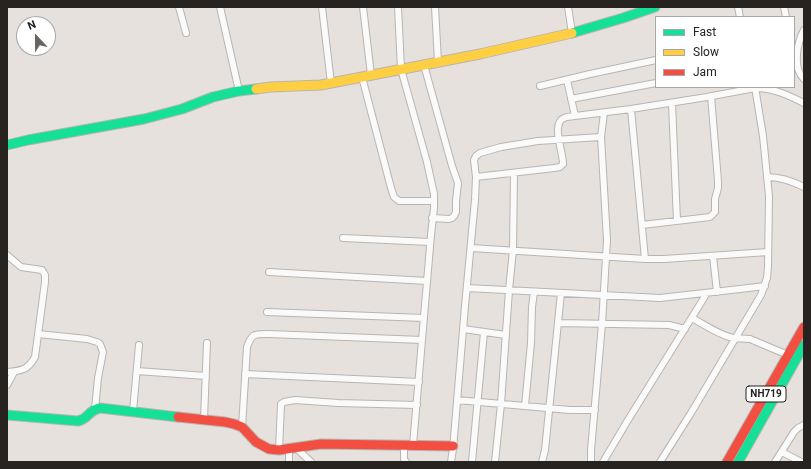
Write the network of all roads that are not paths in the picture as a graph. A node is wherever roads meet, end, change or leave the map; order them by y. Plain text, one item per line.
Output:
1 (178, 7) edge
2 (220, 7) edge
3 (322, 7) edge
4 (363, 7) edge
5 (398, 7) edge
6 (435, 7) edge
7 (568, 7) edge
8 (654, 7) edge
9 (804, 30) edge
10 (186, 33) dead end
11 (572, 33) junction
12 (799, 44) edge
13 (655, 60) edge
14 (438, 62) junction
15 (424, 65) junction
16 (401, 69) junction
17 (371, 75) junction
18 (362, 77) junction
19 (804, 79) edge
20 (567, 80) junction
21 (331, 83) junction
22 (655, 83) edge
23 (540, 86) dead end
24 (755, 88) edge
25 (239, 90) junction
26 (711, 96) junction
27 (571, 99) junction
28 (672, 103) junction
29 (804, 104) edge
30 (631, 109) junction
31 (604, 113) junction
32 (575, 116) junction
33 (601, 137) junction
34 (559, 140) junction
35 (7, 145) edge
36 (514, 172) junction
37 (767, 176) junction
38 (476, 177) junction
39 (804, 187) edge
40 (434, 201) junction
41 (432, 218) junction
42 (677, 221) junction
43 (642, 225) junction
44 (342, 238) dead end
45 (430, 242) junction
46 (471, 248) junction
47 (513, 250) junction
48 (768, 252) junction
49 (7, 255) edge
50 (606, 256) junction
51 (712, 256) junction
52 (645, 259) junction
53 (269, 272) dead end
54 (427, 281) junction
55 (765, 286) junction
56 (467, 288) junction
57 (509, 290) junction
58 (534, 292) junction
59 (717, 292) junction
60 (561, 293) junction
61 (707, 293) junction
62 (604, 295) junction
63 (267, 312) dead end
64 (424, 318) junction
65 (692, 318) junction
66 (558, 323) junction
67 (602, 324) junction
68 (804, 327) edge
69 (685, 329) junction
70 (463, 330) junction
71 (484, 332) junction
72 (38, 334) junction
73 (506, 335) junction
74 (734, 338) junction
75 (422, 340) junction
76 (207, 343) dead end
77 (139, 345) dead end
78 (804, 345) edge
79 (788, 355) junction
80 (137, 371) junction
81 (7, 372) edge
82 (14, 372) junction
83 (245, 374) junction
84 (206, 376) junction
85 (419, 382) junction
86 (7, 385) edge
87 (457, 400) junction
88 (477, 402) junction
89 (501, 404) junction
90 (417, 405) junction
91 (525, 406) junction
92 (95, 408) junction
93 (549, 408) junction
94 (594, 410) junction
95 (133, 411) junction
96 (7, 415) edge
97 (204, 420) junction
98 (804, 425) edge
99 (242, 426) junction
100 (404, 445) junction
101 (414, 445) junction
102 (454, 446) junction
103 (292, 448) junction
104 (279, 450) junction
105 (782, 452) junction
106 (289, 462) edge
107 (311, 462) edge
108 (406, 462) edge
109 (451, 462) edge
110 (472, 462) edge
111 (495, 462) edge
112 (542, 462) edge
113 (591, 462) edge
114 (603, 462) edge
115 (660, 462) edge
116 (727, 462) edge
117 (738, 462) edge
118 (775, 462) edge
119 (801, 462) edge

1 - 10 street
2 - 25 street
3 - 21 street
4 - 17 street
5 - 16 street
6 - 14 street
7 - 11 street
8 - 11 main road
9 - 12 street
11 - 14 main road
12 - 19 street
13 - 20 street
14 - 15 main road
15 - 16 main road
15 - 41 street
16 - 17 main road
16 - 40 street
17 - 18 main road
18 - 21 main road
18 - 40 street
20 - 23 street
20 - 27 street
21 - 25 main road
22 - 27 street
24 - 26 street
24 - 29 street
24 - 37 street
25 - 35 main road
26 - 28 street
26 - 42 street
27 - 32 street
28 - 30 street
28 - 42 street
30 - 31 street
30 - 43 street
31 - 32 street
31 - 33 street
32 - 34 street
33 - 34 street
33 - 50 street
34 - 36 street
34 - 38 street
36 - 38 street
36 - 47 street
37 - 39 street
37 - 48 street
38 - 46 street
40 - 41 street
41 - 45 street
42 - 43 street
43 - 52 street
44 - 45 street
45 - 54 street
46 - 47 street
46 - 56 street
47 - 50 street
47 - 57 street
48 - 51 street
48 - 55 street
49 - 72 street
50 - 52 street
50 - 62 street
51 - 52 street
51 - 59 street
53 - 54 street
54 - 64 street
55 - 59 street
55 - 74 street
56 - 57 street
56 - 70 street
57 - 58 street
57 - 73 street
58 - 60 street
58 - 91 street
59 - 61 street
60 - 62 street
60 - 66 street
61 - 62 street
61 - 65 street
62 - 67 street
63 - 64 street
64 - 75 street
65 - 69 street
65 - 74 street
66 - 67 street
66 - 93 street
67 - 69 street
67 - 94 street
68 - 79 main road, NH719
69 - 114 street
70 - 71 street
70 - 87 street
71 - 73 street
71 - 88 street
72 - 82 street
72 - 92 street
73 - 89 street
74 - 79 street
74 - 115 street
75 - 83 street
75 - 85 street
76 - 84 street
77 - 80 street
78 - 117 main road, NH719
79 - 116 main road, NH719
80 - 84 street
80 - 95 street
81 - 82 street
82 - 86 street
83 - 85 street
83 - 99 street
84 - 97 street
85 - 90 street
87 - 88 street
87 - 102 street
88 - 89 street
88 - 110 street
89 - 91 street
89 - 111 street
90 - 101 street
90 - 104 street
91 - 93 street
92 - 95 main road
92 - 96 main road
93 - 94 street
93 - 112 street
94 - 113 street
95 - 97 main road
97 - 99 main road
98 - 105 street
99 - 104 main road
100 - 101 main road
100 - 103 main road
100 - 108 street
101 - 102 main road
102 - 109 street
103 - 104 main road
103 - 106 street
103 - 107 street
105 - 118 street
105 - 119 street

